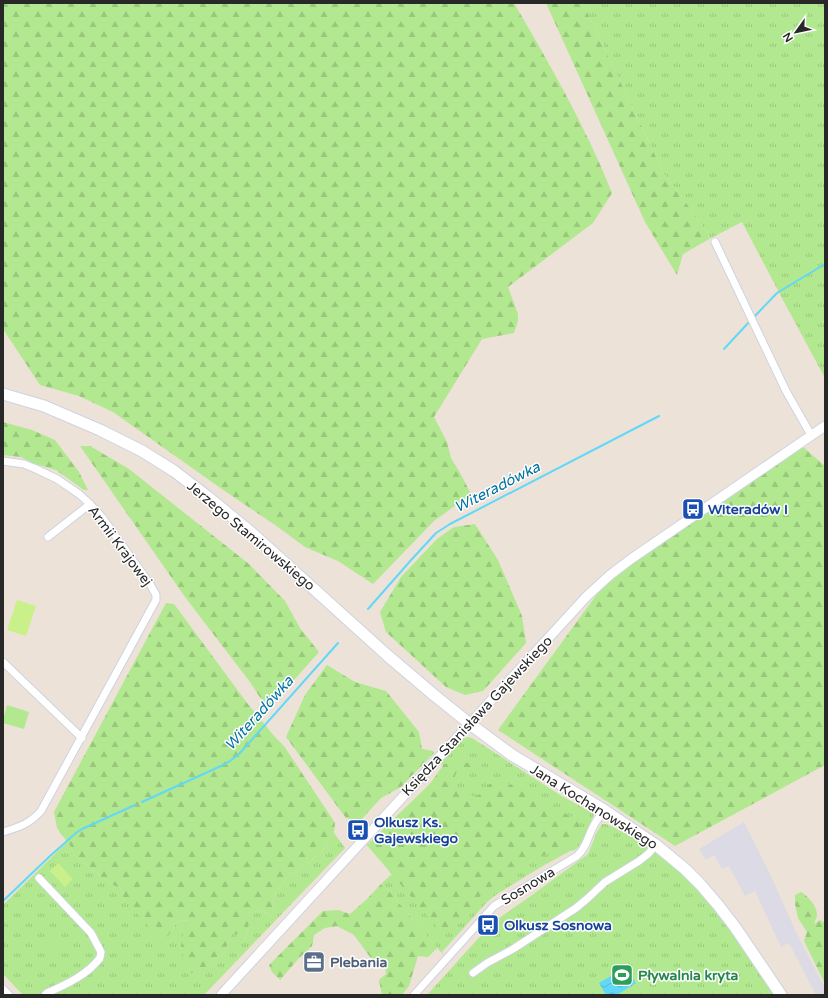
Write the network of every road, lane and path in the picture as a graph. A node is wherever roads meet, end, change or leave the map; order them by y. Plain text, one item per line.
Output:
1 (715, 242) dead end
2 (3, 394) edge
3 (825, 426) edge
4 (811, 435) junction
5 (3, 461) edge
6 (90, 504) junction
7 (48, 537) dead end
8 (3, 662) edge
9 (470, 724) junction
10 (82, 738) junction
11 (604, 810) junction
12 (3, 832) edge
13 (656, 845) junction
14 (39, 878) dead end
15 (473, 972) dead end
16 (3, 989) edge
17 (9, 995) edge
18 (45, 995) edge
19 (222, 995) edge
20 (414, 995) edge
21 (781, 995) edge

1 - 4 street
2 - 9 main road, Jerzego Stamirowskiego
3 - 4 street, Księdza Stanisława Gajewskiego
4 - 9 street, Księdza Stanisława Gajewskiego
5 - 6 street, Armii Krajowej
6 - 7 street
6 - 10 street, Armii Krajowej
8 - 10 street
9 - 11 main road, Jana Kochanowskiego
9 - 19 street, Księdza Stanisława Gajewskiego
10 - 12 street, Armii Krajowej
11 - 13 main road, Jana Kochanowskiego
11 - 20 street, Sosnowa
13 - 15 street
13 - 21 main road, Jana Kochanowskiego
14 - 18 street
16 - 17 street

